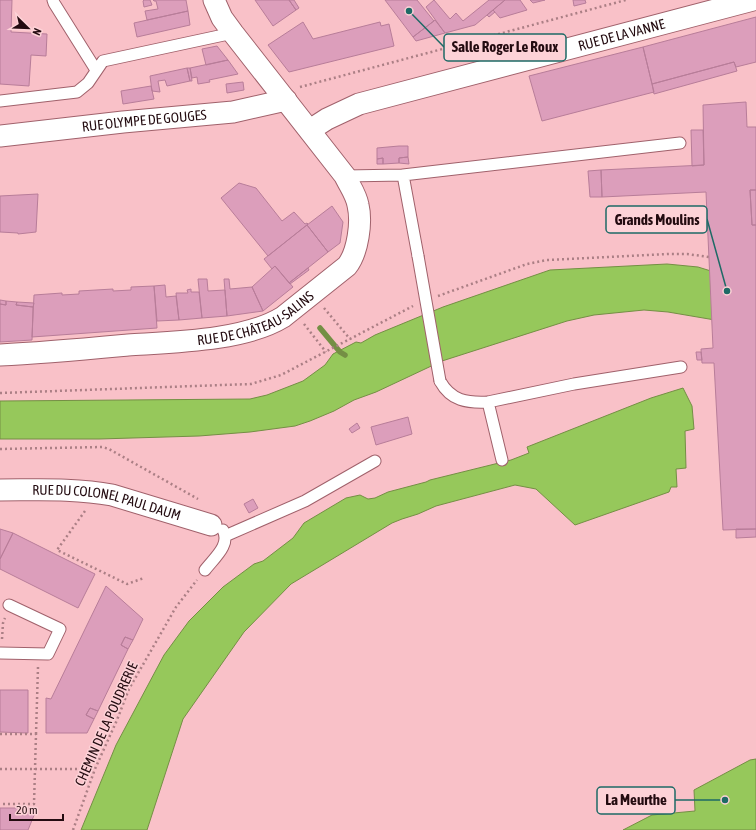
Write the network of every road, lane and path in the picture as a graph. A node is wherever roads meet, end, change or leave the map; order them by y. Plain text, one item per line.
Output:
1 (53, 0) edge
2 (214, 0) edge
3 (626, 0) edge
4 (753, 0) edge
5 (233, 33) junction
6 (96, 70) junction
7 (283, 96) junction
8 (0, 101) edge
9 (310, 130) junction
10 (0, 136) edge
11 (680, 143) dead end
12 (402, 175) junction
13 (344, 176) junction
14 (709, 257) dead end
15 (437, 297) dead end
16 (418, 304) dead end
17 (332, 318) dead end
18 (311, 333) dead end
19 (350, 339) junction
20 (327, 351) junction
21 (0, 355) edge
22 (681, 367) dead end
23 (0, 393) edge
24 (488, 402) junction
25 (0, 449) edge
26 (502, 460) dead end
27 (375, 461) dead end
28 (0, 490) edge
29 (98, 492) junction
30 (203, 502) dead end
31 (218, 530) junction
32 (205, 570) joint
33 (144, 578) dead end
34 (9, 605) joint
35 (1, 653) edge
36 (38, 654) junction
37 (0, 734) edge
38 (36, 734) junction
39 (0, 769) edge
40 (35, 769) junction
41 (95, 769) junction
42 (0, 804) edge
43 (73, 830) edge

1 - 6 lane
2 - 5 street, RUE DE CHÂTEAU-SALINS
3 - 7 path
4 - 9 street, RUE DE LA VANNE
5 - 6 lane
5 - 7 street, RUE DE CHÂTEAU-SALINS
6 - 8 lane
7 - 9 street, RUE DE CHÂTEAU-SALINS
7 - 10 street, RUE OLYMPE DE GOUGES
9 - 13 street, RUE DE CHÂTEAU-SALINS
11 - 12 lane
12 - 13 lane
12 - 24 lane, bridge
13 - 21 street, RUE DE CHÂTEAU-SALINS
14 - 15 path
16 - 19 path
17 - 19 path
18 - 20 path
19 - 20 path
20 - 23 path
22 - 24 lane
24 - 26 lane
25 - 30 path
27 - 31 lane
28 - 29 street, RUE DU COLONEL PAUL DAUM
29 - 31 street, RUE DU COLONEL PAUL DAUM
29 - 33 path
31 - 32 lane
32 - 41 path, CHEMIN DE LA POUDRERIE
34 - 35 path
34 - 36 lane
35 - 36 lane
36 - 38 path
37 - 38 path
38 - 40 path
39 - 40 path
40 - 41 path
40 - 42 path
41 - 43 path, CHEMIN DE LA POUDRERIE

